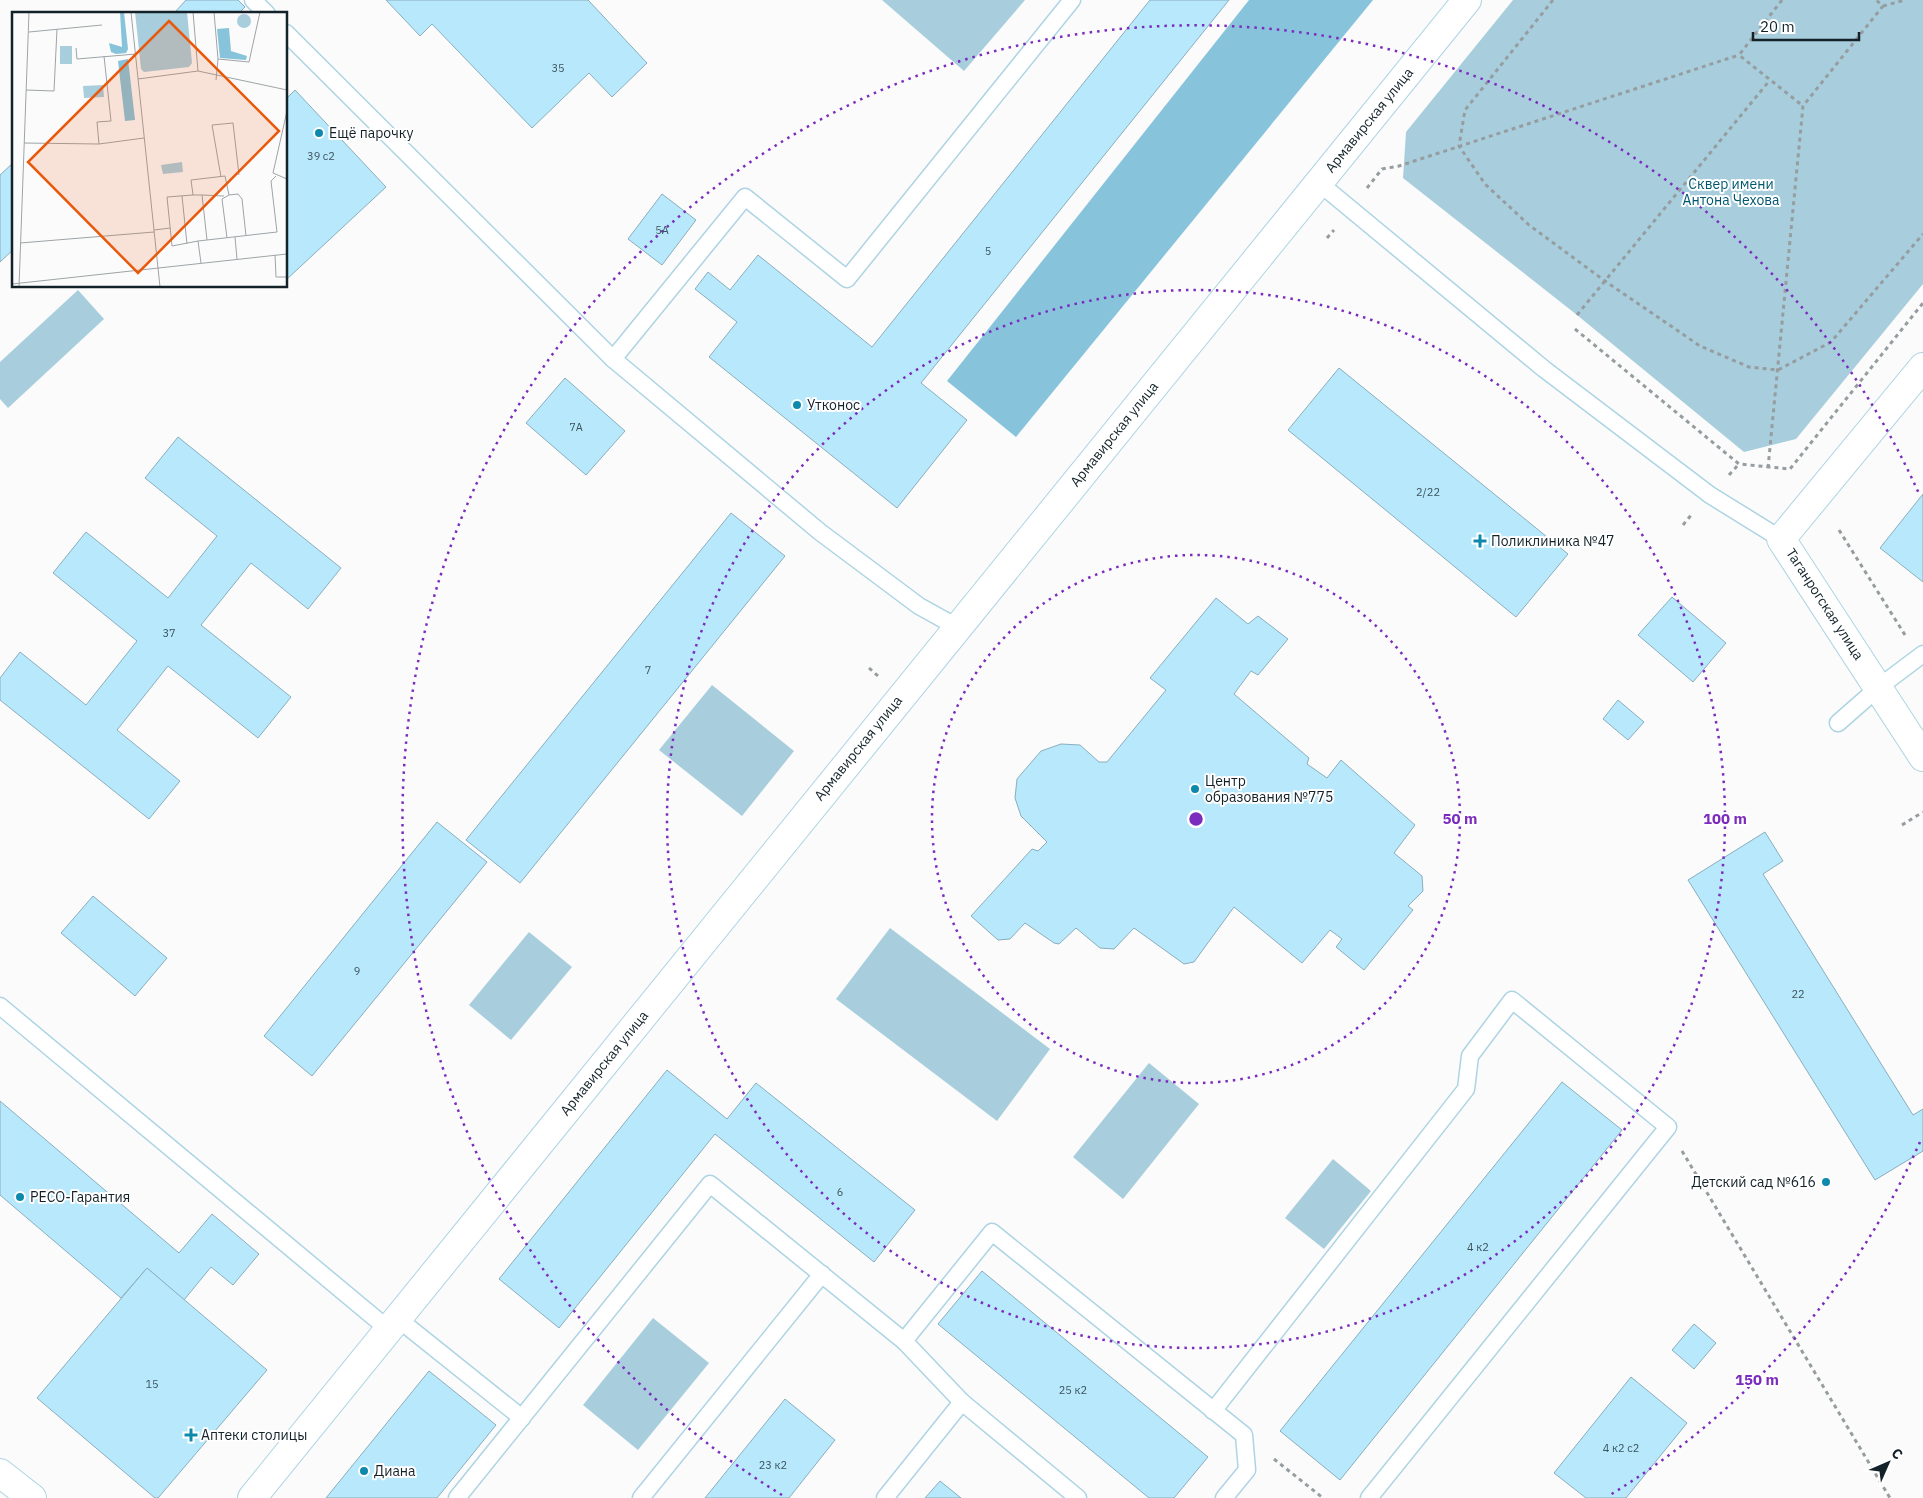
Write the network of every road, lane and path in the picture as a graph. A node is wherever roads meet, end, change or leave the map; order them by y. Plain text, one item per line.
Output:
1 (253, 0) edge
2 (1072, 0) edge
3 (1467, 0) edge
4 (1552, 0) edge
5 (1782, 0) edge
6 (1876, 0) edge
7 (1905, 0) edge
8 (1883, 6) junction
9 (265, 12) edge
10 (288, 35) edge
11 (1739, 55) junction
12 (1770, 80) junction
13 (1803, 106) junction
14 (1460, 146) junction
15 (1318, 182) junction
16 (1350, 208) junction
17 (1923, 234) edge
18 (1328, 238) dead end
19 (1605, 281) junction
20 (1923, 303) edge
21 (1577, 315) dead end
22 (1575, 328) dead end
23 (612, 359) junction
24 (1923, 367) edge
25 (1778, 370) junction
26 (1768, 468) junction
27 (1839, 530) dead end
28 (1781, 539) junction
29 (957, 626) junction
30 (1921, 656) edge
31 (1879, 687) junction
32 (1838, 723) dead end
33 (1923, 757) edge
34 (1923, 812) edge
35 (1902, 825) dead end
36 (0, 1006) edge
37 (1668, 1126) junction
38 (822, 1274) junction
39 (393, 1324) junction
40 (904, 1341) junction
41 (962, 1402) junction
42 (1213, 1411) junction
43 (522, 1418) junction
44 (1244, 1435) junction
45 (0, 1473) edge
46 (32, 1498) edge
47 (252, 1498) edge
48 (458, 1498) edge
49 (641, 1498) edge
50 (886, 1498) edge
51 (1078, 1498) edge
52 (1224, 1498) edge
53 (1323, 1498) edge
54 (1369, 1498) edge
55 (1890, 1498) edge

1 - 9 lane
2 - 23 lane
3 - 15 street, Армавирская улица
4 - 14 path
5 - 11 path
6 - 8 path
7 - 8 path
8 - 13 path
10 - 23 lane
11 - 12 path
11 - 14 path
12 - 13 path
12 - 19 path
13 - 25 path
14 - 16 path
14 - 19 path
15 - 16 lane
15 - 29 street, Армавирская улица
16 - 18 path
16 - 28 lane
17 - 25 path
19 - 21 path
19 - 25 path
20 - 26 path
22 - 26 path
23 - 29 lane
24 - 28 street, Таганрогская улица
25 - 26 path
27 - 30 path
28 - 31 street, Таганрогская улица
29 - 39 street, Армавирская улица
30 - 31 lane
31 - 32 lane
31 - 33 street, Таганрогская улица
34 - 35 path
36 - 39 lane
37 - 42 lane
37 - 54 lane
37 - 55 path
38 - 40 lane
38 - 43 lane
38 - 49 lane
39 - 43 lane
39 - 47 street, Армавирская улица
40 - 41 lane
40 - 42 lane
41 - 50 lane
41 - 51 lane
42 - 44 lane
43 - 48 lane
44 - 52 lane
44 - 53 path
45 - 46 street

